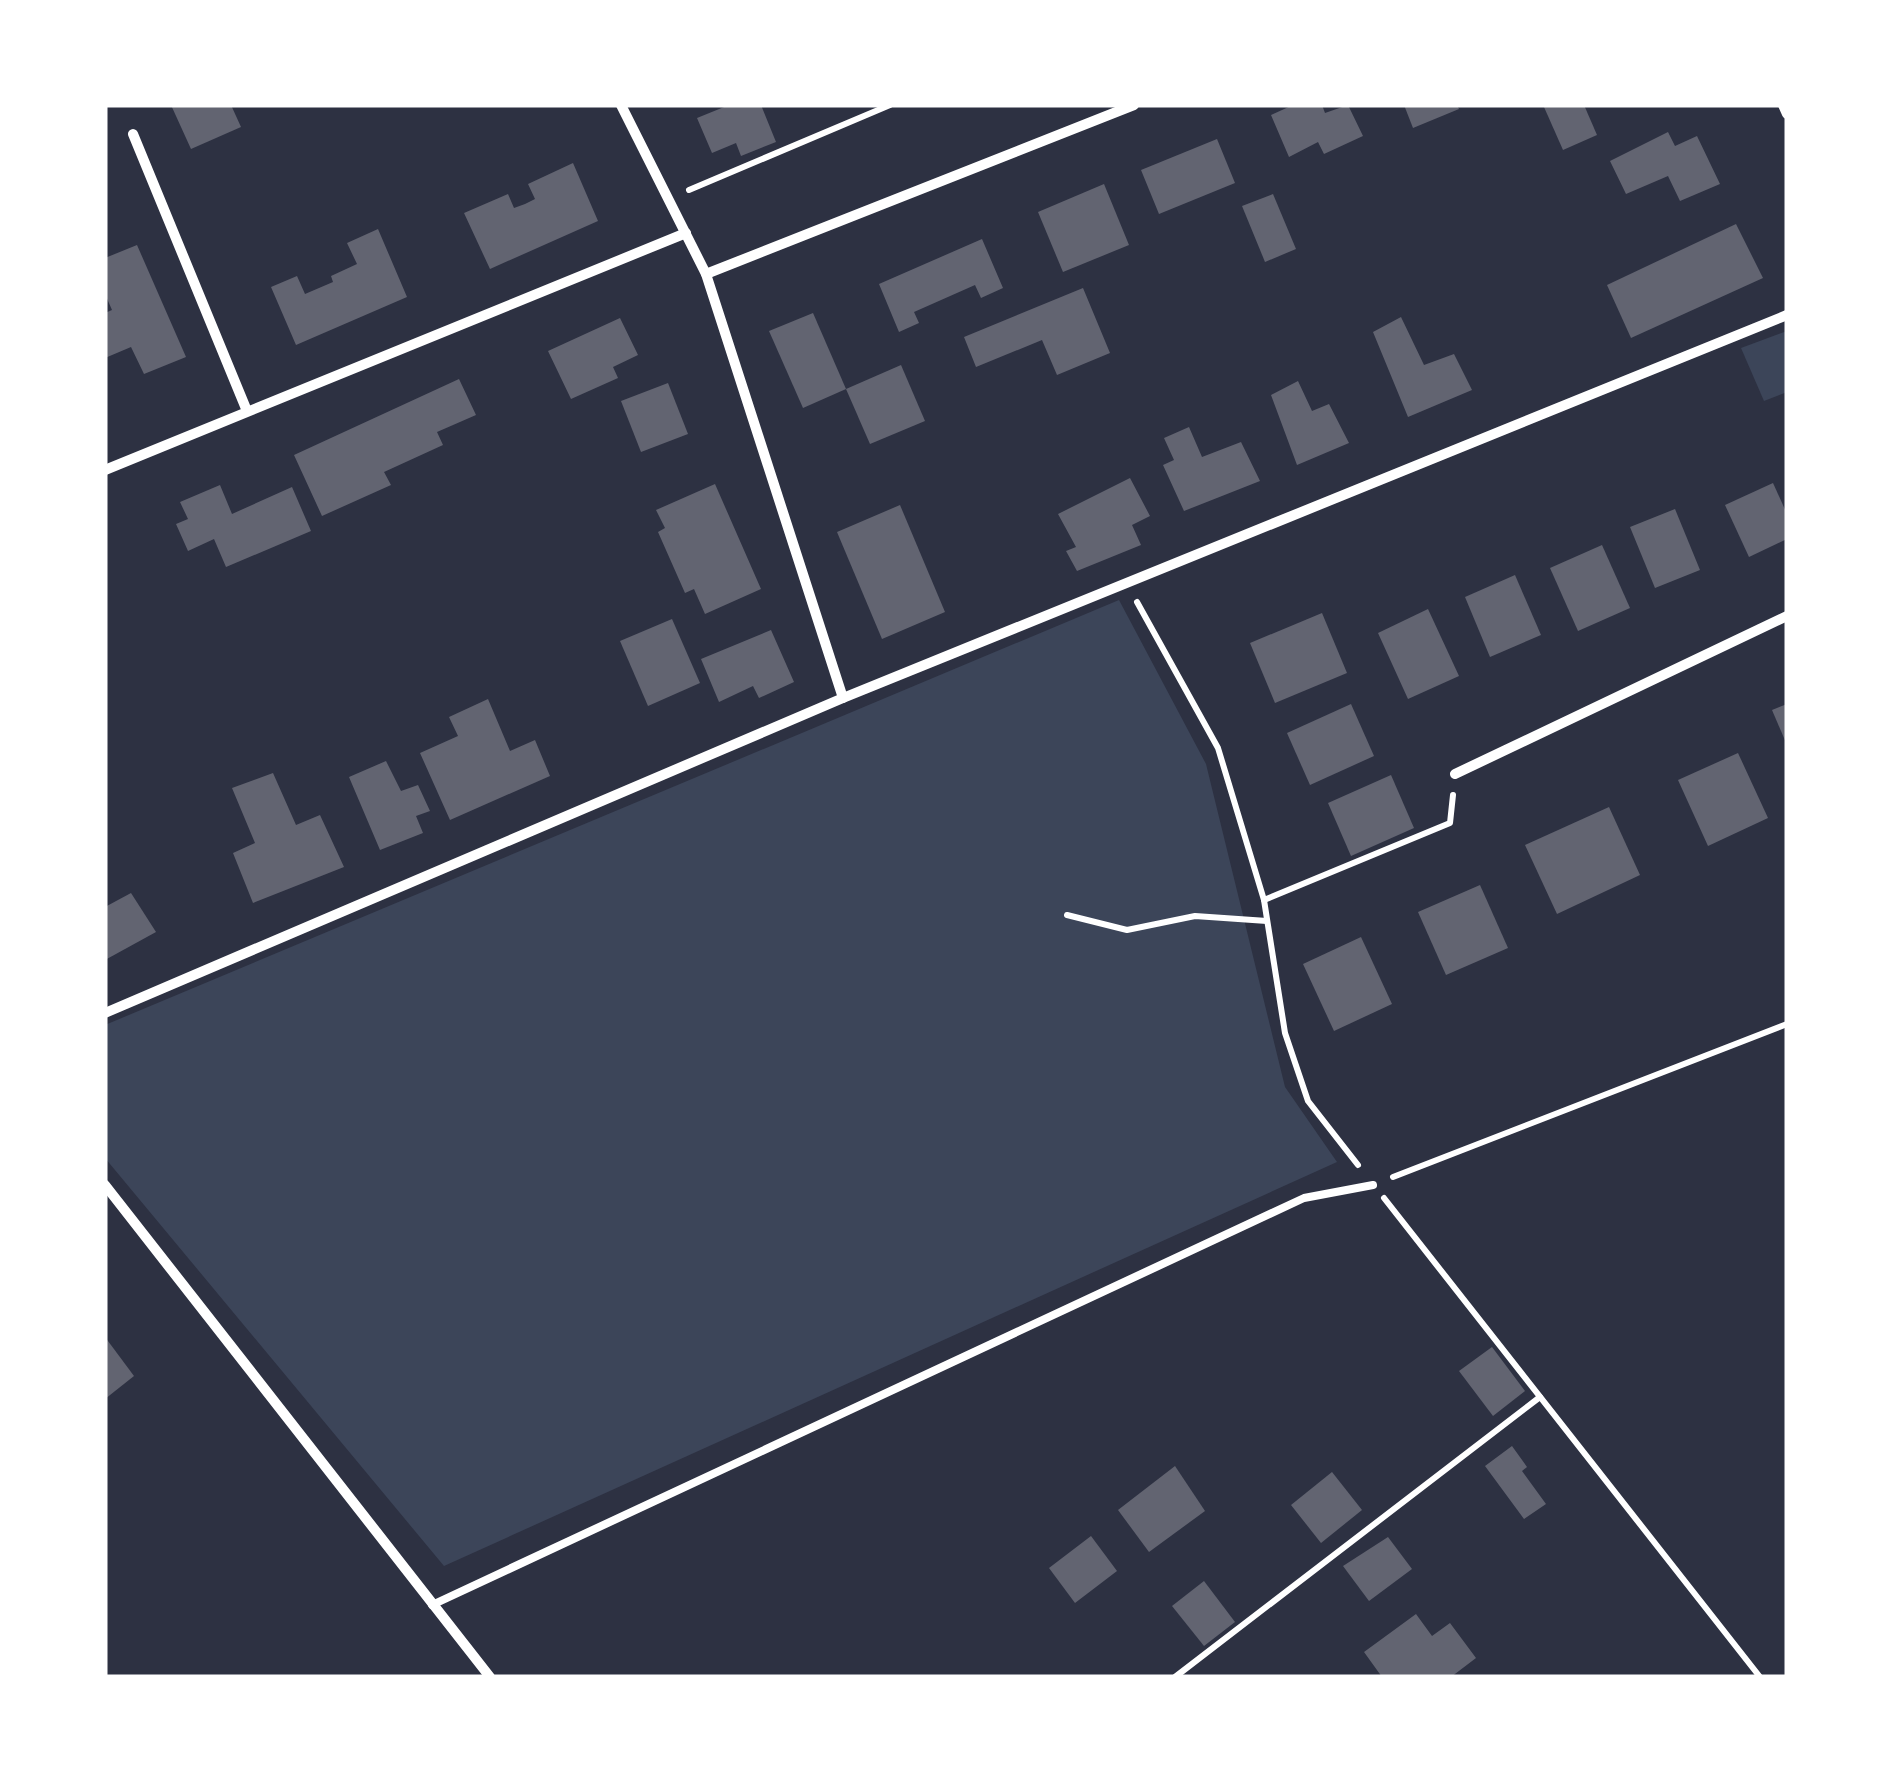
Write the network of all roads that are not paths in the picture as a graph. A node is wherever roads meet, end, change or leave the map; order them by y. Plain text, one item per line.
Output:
1 (621, 105) edge
2 (1134, 105) edge
3 (1783, 105) edge
4 (1097, 110) edge
5 (1787, 114) edge
6 (133, 134) dead end
7 (686, 233) junction
8 (706, 274) junction
9 (1787, 315) edge
10 (248, 411) junction
11 (105, 470) edge
12 (1787, 616) edge
13 (843, 698) junction
14 (1454, 774) road end
15 (105, 1013) edge
16 (105, 1185) edge
17 (1373, 1185) road end
18 (432, 1605) junction
19 (490, 1677) edge

1 - 7 street
2 - 4 street
3 - 5 street
4 - 8 street
6 - 10 street
7 - 8 street
7 - 10 street
8 - 13 street
9 - 13 street
10 - 11 street
12 - 14 street
13 - 15 street
16 - 18 street
17 - 18 lane
18 - 19 street

